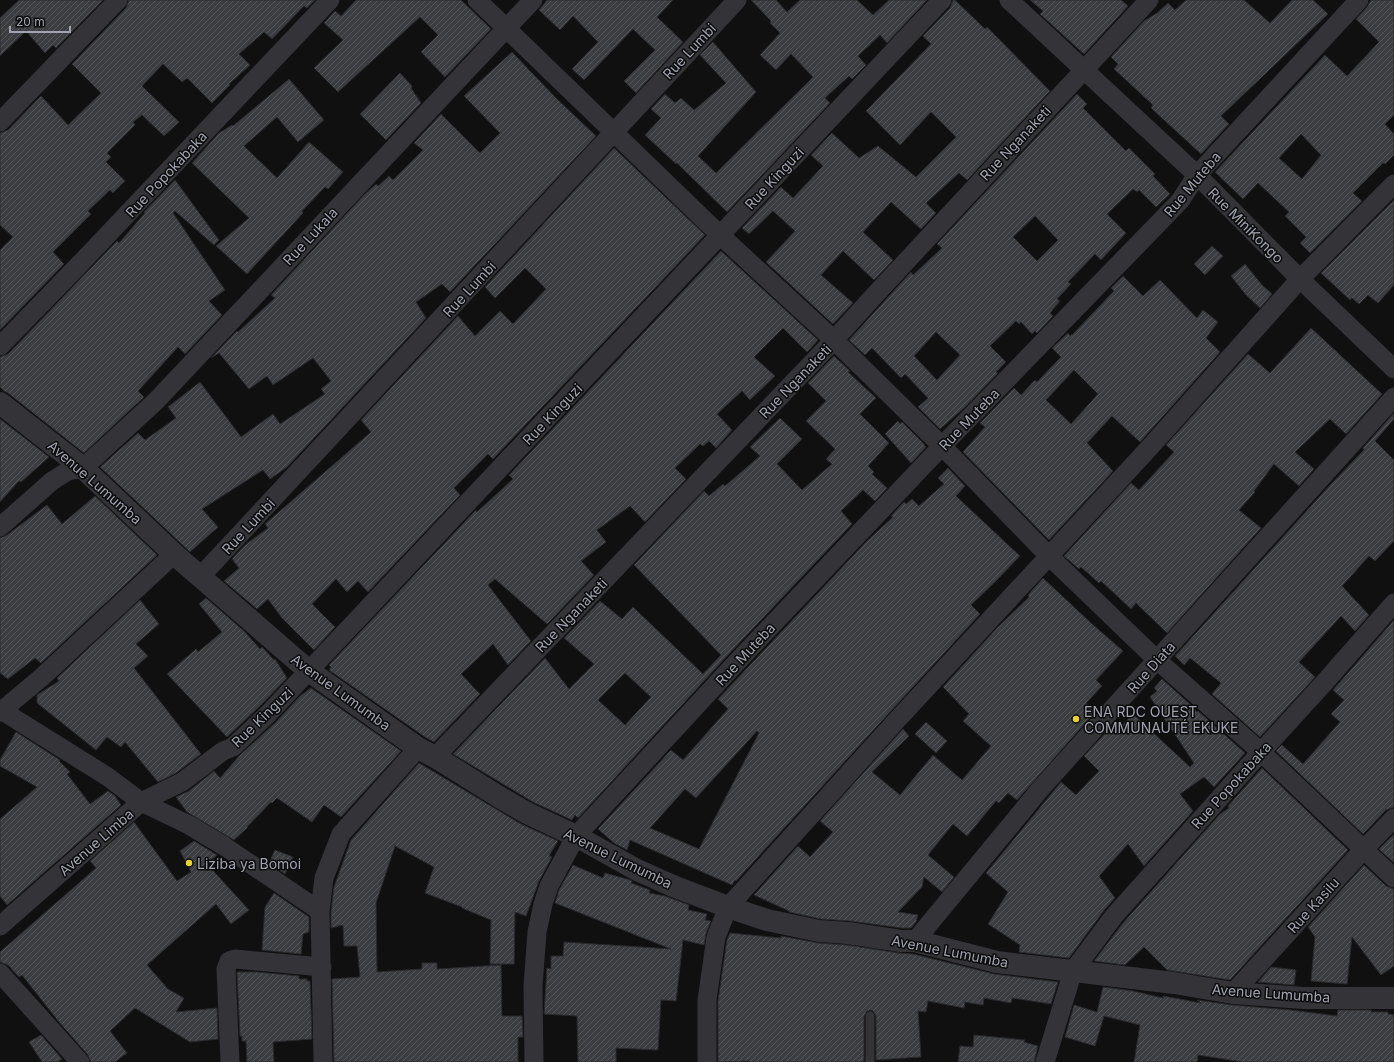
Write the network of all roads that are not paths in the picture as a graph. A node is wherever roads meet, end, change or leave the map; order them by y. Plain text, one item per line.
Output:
1 (118, 0) edge
2 (330, 0) edge
3 (477, 0) edge
4 (533, 0) edge
5 (737, 0) edge
6 (942, 0) edge
7 (1009, 0) edge
8 (1149, 0) edge
9 (1359, 0) edge
10 (507, 28) junction
11 (1083, 70) junction
12 (0, 122) edge
13 (614, 132) junction
14 (1197, 175) junction
15 (1394, 184) edge
16 (721, 236) junction
17 (1300, 279) junction
18 (834, 340) junction
19 (0, 346) edge
20 (1394, 369) edge
21 (1394, 397) edge
22 (0, 403) edge
23 (942, 446) junction
24 (83, 468) junction
25 (0, 527) edge
26 (174, 554) junction
27 (1049, 556) junction
28 (200, 577) junction
29 (1394, 603) edge
30 (1157, 660) junction
31 (309, 671) junction
32 (1, 711) edge
33 (1261, 752) junction
34 (427, 753) junction
35 (142, 802) junction
36 (1394, 818) edge
37 (576, 836) junction
38 (1363, 850) junction
39 (1394, 878) edge
40 (728, 907) junction
41 (320, 911) junction
42 (0, 926) edge
43 (915, 941) junction
44 (322, 967) junction
45 (1073, 971) junction
46 (0, 973) edge
47 (1233, 993) junction
48 (1394, 998) edge
49 (870, 1016) dead end
50 (80, 1062) edge
51 (230, 1062) edge
52 (323, 1062) edge
53 (534, 1062) edge
54 (708, 1062) edge
55 (870, 1062) edge
56 (1045, 1062) edge

1 - 12 street
2 - 19 street, Rue Popokabaka
3 - 10 street
4 - 10 street, Rue Lukala
5 - 13 street, Rue Lumbi
6 - 16 street, Rue Kinguzi
7 - 11 street, Rue MiniKongo
8 - 11 street, Rue Nganaketi
9 - 14 street, Rue Muteba
10 - 13 street
10 - 24 street, Rue Lukala
11 - 14 street, Rue MiniKongo
11 - 18 street, Rue Nganaketi
13 - 16 street
13 - 28 street, Rue Lumbi
14 - 17 street, Rue MiniKongo
14 - 23 street, Rue Muteba
15 - 17 street
16 - 18 street
16 - 31 street, Rue Kinguzi
17 - 20 street, Rue MiniKongo
17 - 27 street
18 - 23 street
18 - 34 street, Rue Nganaketi
21 - 30 street, Rue Diata
22 - 24 street, Avenue Lumumba
23 - 27 street
23 - 37 street, Rue Muteba
24 - 25 street
24 - 26 street, Avenue Lumumba
26 - 28 street, Avenue Lumumba
26 - 32 street
27 - 30 street
27 - 40 street
28 - 31 street, Avenue Lumumba
29 - 33 street, Rue Popokabaka
30 - 33 street
30 - 43 street, Rue Diata
31 - 34 street, Avenue Lumumba
31 - 35 street, Rue Kinguzi
32 - 35 street
33 - 38 street
33 - 45 street, Rue Popokabaka
34 - 37 street, Avenue Lumumba
34 - 41 street
35 - 41 street, Avenue Limba
35 - 42 street, Avenue Limba
36 - 38 street, Rue Kasilu
37 - 40 street, Avenue Lumumba
37 - 53 street, Rue Muteba
38 - 39 street
38 - 47 street, Rue Kasilu
40 - 43 street, Avenue Lumumba
40 - 54 street
41 - 44 street
43 - 45 street, Avenue Lumumba
44 - 51 street
44 - 52 street
45 - 47 street, Avenue Lumumba
45 - 56 street, Rue Popokabaka
46 - 50 street
47 - 48 street, Avenue Lumumba
49 - 55 lane

